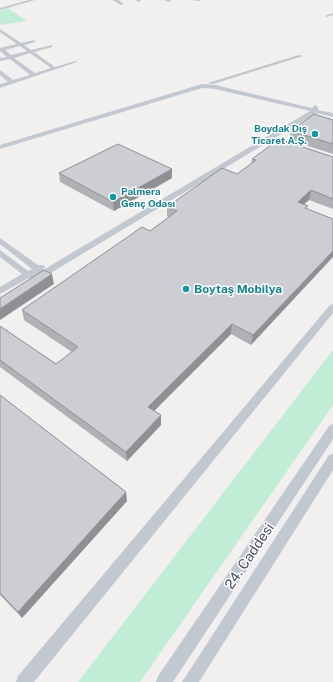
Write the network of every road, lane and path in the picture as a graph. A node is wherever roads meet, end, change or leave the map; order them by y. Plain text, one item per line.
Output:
1 (18, 0) edge
2 (33, 0) edge
3 (115, 0) edge
4 (194, 0) edge
5 (199, 0) edge
6 (26, 2) junction
7 (122, 4) dead end
8 (0, 9) edge
9 (333, 14) edge
10 (327, 16) dead end
11 (5, 26) dead end
12 (0, 27) edge
13 (0, 30) edge
14 (33, 41) dead end
15 (20, 44) junction
16 (50, 46) dead end
17 (0, 50) edge
18 (30, 52) junction
19 (301, 56) dead end
20 (11, 57) junction
21 (0, 60) edge
22 (76, 62) dead end
23 (54, 69) junction
24 (0, 72) edge
25 (34, 75) junction
26 (12, 82) junction
27 (211, 83) junction
28 (0, 86) edge
29 (313, 109) junction
30 (333, 111) edge
31 (333, 115) edge
32 (0, 142) edge
33 (0, 147) edge
34 (0, 240) edge
35 (0, 253) edge
36 (39, 272) junction
37 (28, 275) junction
38 (0, 291) edge
39 (0, 300) edge
40 (333, 307) edge
41 (333, 429) edge
42 (333, 459) edge
43 (24, 682) edge
44 (164, 682) edge
45 (190, 682) edge

1 - 6 street
2 - 6 street
3 - 7 street
4 - 5 street
6 - 8 street
9 - 10 street
11 - 12 street
13 - 15 street
14 - 15 street
15 - 17 street
15 - 18 street
16 - 18 street
17 - 20 street
18 - 20 street
18 - 23 street
19 - 27 street
20 - 21 street
20 - 25 street
22 - 23 street
23 - 25 street
24 - 26 street
25 - 26 street
26 - 28 street
27 - 29 street
27 - 32 street
29 - 30 street
29 - 31 street
29 - 33 street
29 - 36 street
34 - 36 street
35 - 37 street
36 - 37 street
36 - 39 street
37 - 38 street
40 - 43 street
41 - 44 street, 24. Caddesi
42 - 45 street, 24. Caddesi

